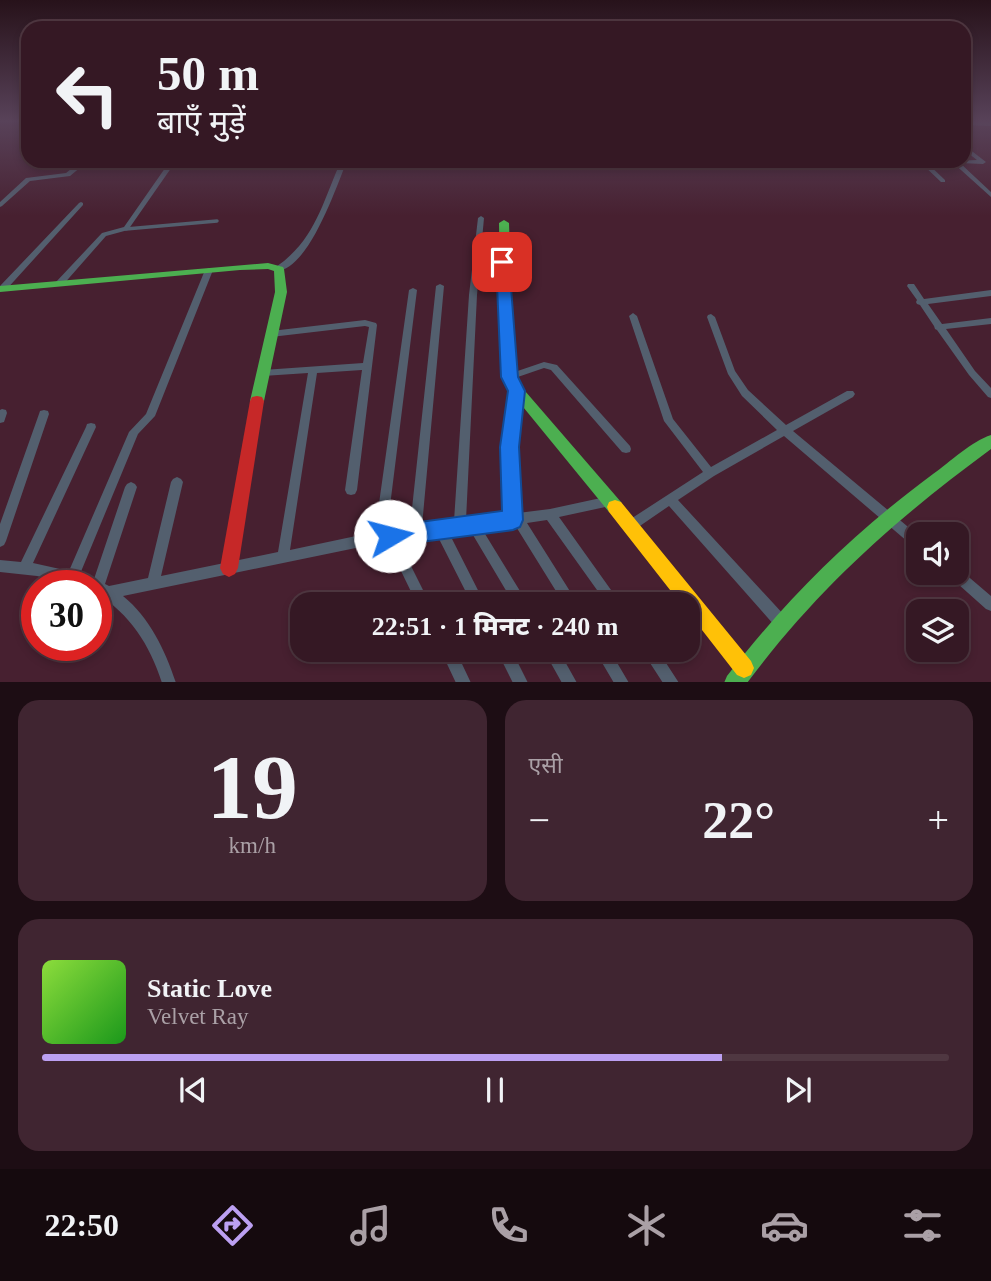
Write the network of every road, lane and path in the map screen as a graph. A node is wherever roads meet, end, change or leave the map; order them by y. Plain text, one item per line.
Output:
1 (971, 153) edge
2 (971, 162) edge
3 (982, 162) junction
4 (991, 163) edge
5 (76, 168) edge
6 (168, 168) edge
7 (341, 168) edge
8 (929, 168) edge
9 (962, 168) edge
10 (943, 181) dead end
11 (991, 195) edge
12 (81, 204) dead end
13 (0, 205) edge
14 (481, 218) dead end
15 (218, 221) dead end
16 (504, 223) dead end
17 (126, 229) junction
18 (279, 269) junction
19 (209, 270) junction
20 (59, 284) junction
21 (440, 286) dead end
22 (911, 286) dead end
23 (1, 289) edge
24 (413, 290) dead end
25 (991, 293) edge
26 (920, 302) junction
27 (633, 316) dead end
28 (711, 317) dead end
29 (991, 321) edge
30 (938, 327) junction
31 (271, 334) junction
32 (366, 366) junction
33 (313, 369) junction
34 (263, 373) junction
35 (509, 377) junction
36 (516, 391) junction
37 (850, 394) dead end
38 (991, 394) edge
39 (44, 414) dead end
40 (91, 427) dead end
41 (785, 431) junction
42 (991, 441) edge
43 (626, 449) dead end
44 (710, 473) junction
45 (177, 482) dead end
46 (131, 488) dead end
47 (351, 490) dead end
48 (671, 500) junction
49 (610, 501) junction
50 (550, 514) junction
51 (887, 518) junction
52 (516, 519) junction
53 (467, 526) junction
54 (630, 526) junction
55 (440, 529) junction
56 (415, 533) junction
57 (906, 533) edge
58 (385, 537) junction
59 (0, 541) edge
60 (283, 557) junction
61 (0, 566) edge
62 (24, 568) junction
63 (229, 568) junction
64 (35, 570) edge
65 (75, 570) edge
66 (106, 570) edge
67 (153, 584) junction
68 (968, 585) edge
69 (112, 587) edge
70 (417, 592) edge
71 (473, 592) edge
72 (514, 592) edge
73 (564, 592) edge
74 (606, 592) edge
75 (112, 597) edge
76 (991, 604) edge
77 (780, 621) junction
78 (454, 662) edge
79 (510, 662) edge
80 (558, 662) edge
81 (609, 662) edge
82 (657, 662) edge
83 (744, 668) junction
84 (169, 682) edge
85 (464, 682) edge
86 (521, 682) edge
87 (570, 682) edge
88 (622, 682) edge
89 (672, 682) edge
90 (734, 682) edge

1 - 3 street
2 - 3 street
3 - 4 street
5 - 13 street
6 - 17 street
7 - 18 street
8 - 10 street
9 - 11 street
12 - 23 street
14 - 53 street
15 - 17 lane
16 - 35 street
17 - 20 street
18 - 19 street
18 - 31 street
19 - 20 street
19 - 65 street
20 - 23 street
21 - 56 street
22 - 26 street
24 - 58 street
25 - 26 street
26 - 30 street
27 - 44 street
28 - 41 street
29 - 30 street
30 - 38 street
31 - 32 street
31 - 34 street
32 - 33 street
32 - 47 street
33 - 34 street
33 - 60 street
34 - 63 street
35 - 36 street
35 - 43 street
36 - 49 street
36 - 52 street
37 - 41 street
39 - 59 street
40 - 62 street
41 - 44 street
41 - 51 street
42 - 51 street
44 - 48 street
45 - 67 street
46 - 66 street
48 - 54 street
48 - 77 street
49 - 50 street
49 - 54 street
50 - 52 street
50 - 74 street
51 - 57 street
51 - 77 street
52 - 53 street
52 - 73 street
53 - 55 street
53 - 72 street
54 - 83 street
55 - 56 street
55 - 71 street
56 - 58 street
58 - 60 street
58 - 70 street
60 - 63 street
61 - 62 street
62 - 64 street
63 - 67 street
67 - 69 street
68 - 76 street
75 - 84 street
77 - 83 street
78 - 85 street
79 - 86 street
80 - 87 street
81 - 88 street
82 - 89 street
83 - 90 street

